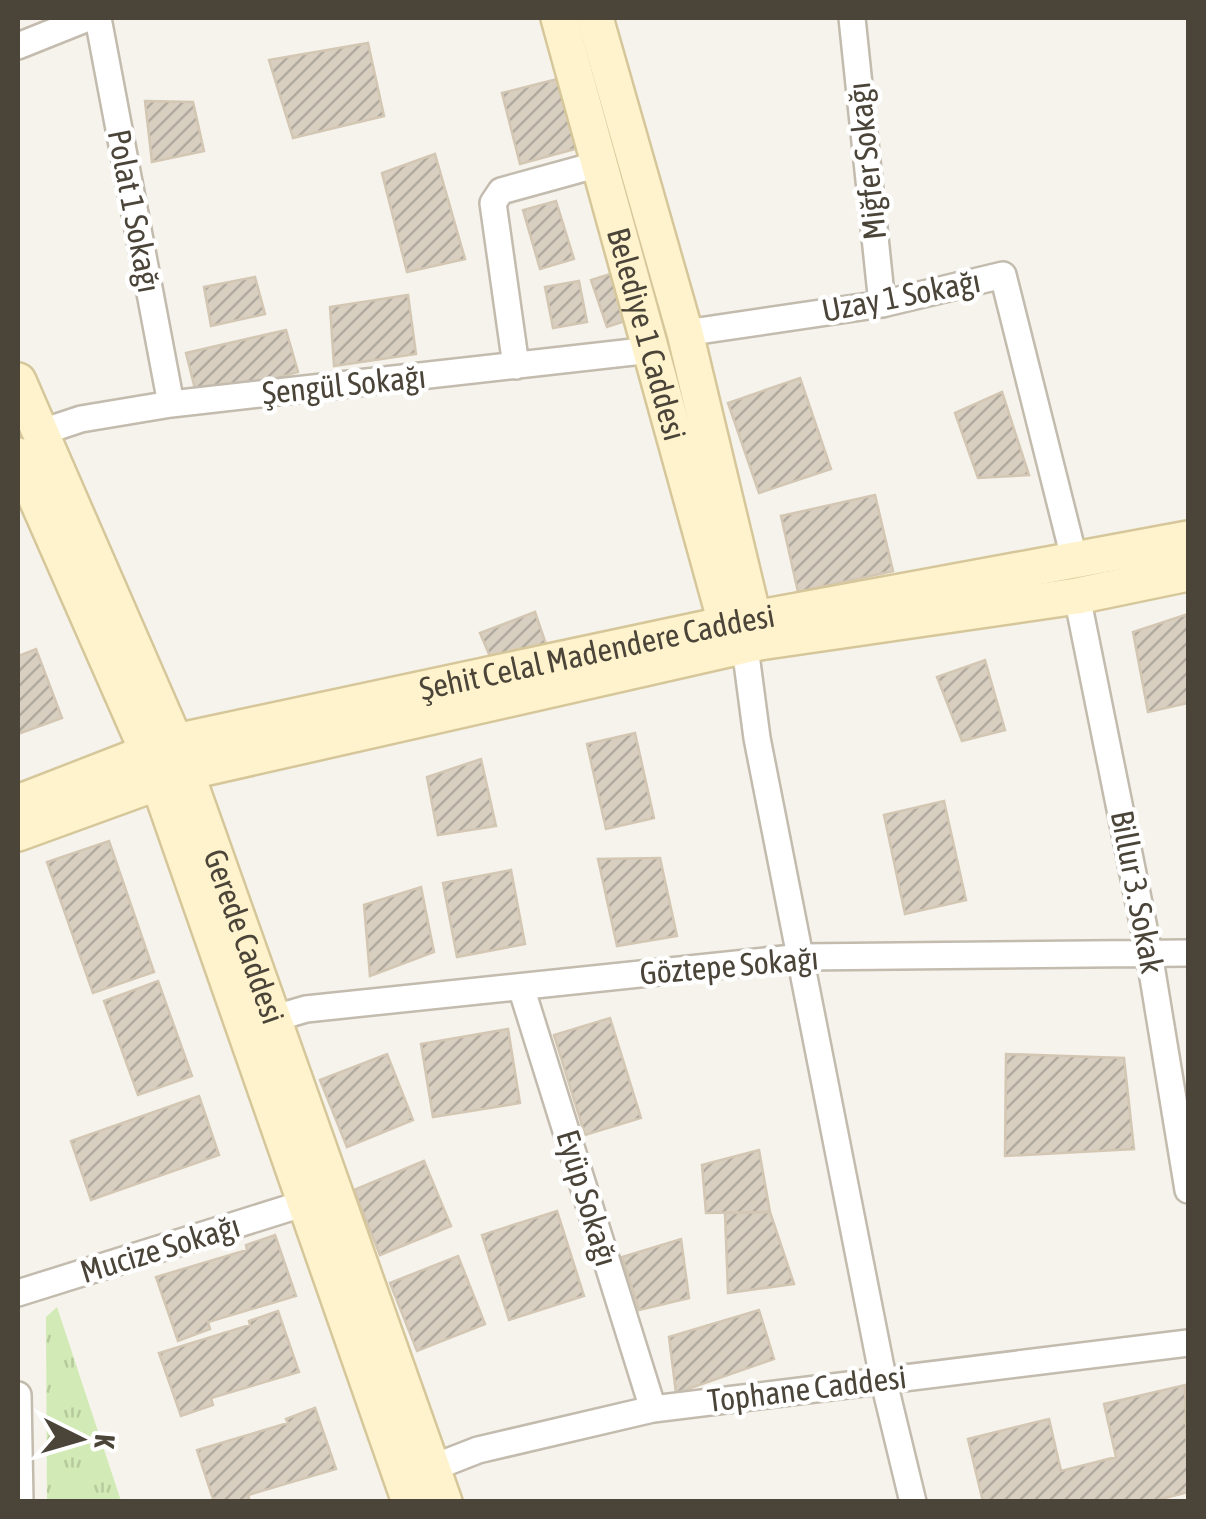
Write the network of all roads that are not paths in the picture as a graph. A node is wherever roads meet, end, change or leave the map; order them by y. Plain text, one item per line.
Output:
1 (88, 18) edge
2 (98, 18) edge
3 (559, 18) edge
4 (594, 18) edge
5 (852, 18) edge
6 (18, 46) edge
7 (599, 164) junction
8 (882, 304) junction
9 (685, 334) junction
10 (651, 350) junction
11 (516, 366) junction
12 (18, 381) edge
13 (171, 404) junction
14 (25, 444) edge
15 (1188, 539) edge
16 (1188, 573) edge
17 (1076, 579) junction
18 (744, 636) junction
19 (167, 762) junction
20 (18, 803) edge
21 (18, 834) edge
22 (1150, 953) junction
23 (1188, 953) edge
24 (802, 957) junction
25 (521, 987) junction
26 (257, 1026) junction
27 (1188, 1190) edge
28 (302, 1204) junction
29 (18, 1294) edge
30 (1188, 1343) edge
31 (883, 1378) junction
32 (18, 1395) edge
33 (653, 1409) junction
34 (414, 1483) edge
35 (20, 1502) edge
36 (444, 1502) edge
37 (913, 1502) edge

1 - 6 street
2 - 13 street, Polat 1 Sokağı
3 - 7 street, Belediye 1 Caddesi
4 - 9 street, Belediye 1 Caddesi
5 - 8 street, Miğfer Sokağı
7 - 10 street, Belediye 1 Caddesi
7 - 11 street
8 - 9 street, Uzay 1 Sokağı
8 - 17 street, Uzay 1 Sokağı
9 - 18 street, Belediye 1 Caddesi
10 - 11 street, Şengül Sokağı
10 - 18 street, Belediye 1 Caddesi
11 - 13 street, Şengül Sokağı
12 - 14 street, Gerede Caddesi
13 - 14 street, Şengül Sokağı
14 - 19 street, Gerede Caddesi
15 - 17 street, Şehit Celal Madendere Caddesi
16 - 17 street, Şehit Celal Madendere Caddesi
17 - 18 street, Şehit Celal Madendere Caddesi
17 - 22 street, Billur 3. Sokak
18 - 19 street, Şehit Celal Madendere Caddesi
18 - 24 street
19 - 20 street, Şehit Celal Madendere Caddesi
19 - 21 street, Şehit Celal Madendere Caddesi
19 - 26 street, Gerede Caddesi
22 - 23 street, Göztepe Sokağı
22 - 24 street, Göztepe Sokağı
22 - 27 street, Billur 3. Sokak
24 - 25 street, Göztepe Sokağı
24 - 31 street
25 - 26 street, Göztepe Sokağı
25 - 33 street, Eyüp Sokağı
26 - 28 street, Gerede Caddesi
26 - 34 street, Gerede Caddesi
28 - 29 street, Mucize Sokağı
28 - 34 street, Gerede Caddesi
30 - 31 street, Tophane Caddesi
31 - 33 street, Tophane Caddesi
31 - 37 street
32 - 35 street
33 - 34 street, Tophane Caddesi
34 - 36 street, Gerede Caddesi

